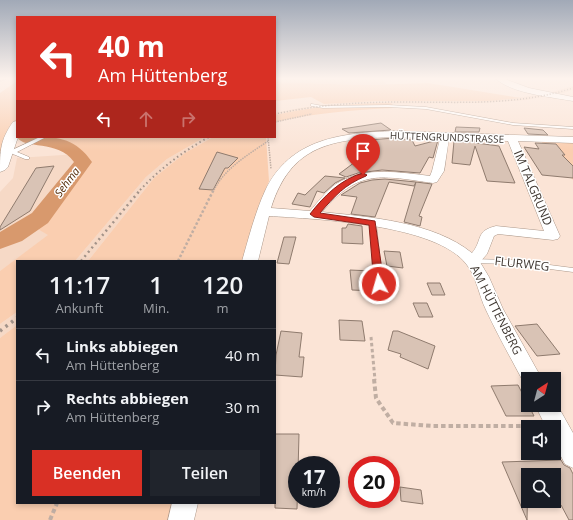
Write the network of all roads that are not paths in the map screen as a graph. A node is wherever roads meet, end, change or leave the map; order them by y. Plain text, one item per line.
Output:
1 (312, 105) dead end
2 (16, 127) edge
3 (573, 128) edge
4 (445, 136) junction
5 (42, 138) edge
6 (512, 139) junction
7 (573, 140) edge
8 (10, 152) junction
9 (27, 158) dead end
10 (0, 167) edge
11 (264, 212) junction
12 (314, 214) junction
13 (373, 223) junction
14 (250, 260) edge
15 (472, 261) junction
16 (573, 270) edge
17 (379, 284) dead end
18 (528, 372) edge
19 (550, 412) edge
20 (573, 456) edge
21 (185, 504) edge
22 (181, 520) edge

1 - 3 lane
2 - 8 main road
4 - 6 street, HÜTTENGRUNDSTRASSE
4 - 11 street, HÜTTENGRUNDSTRASSE
4 - 12 street
5 - 8 lane
6 - 7 street, HÜTTENGRUNDSTRASSE
6 - 15 street, IM TALGRUND
8 - 9 lane
8 - 10 main road
11 - 12 street, AM HÜTTENBERG
11 - 14 street, HÜTTENGRUNDSTRASSE
12 - 13 street, AM HÜTTENBERG
13 - 15 street, AM HÜTTENBERG
13 - 17 lane
15 - 16 lane, FLURWEG
15 - 18 street, AM HÜTTENBERG
19 - 20 street
21 - 22 street

